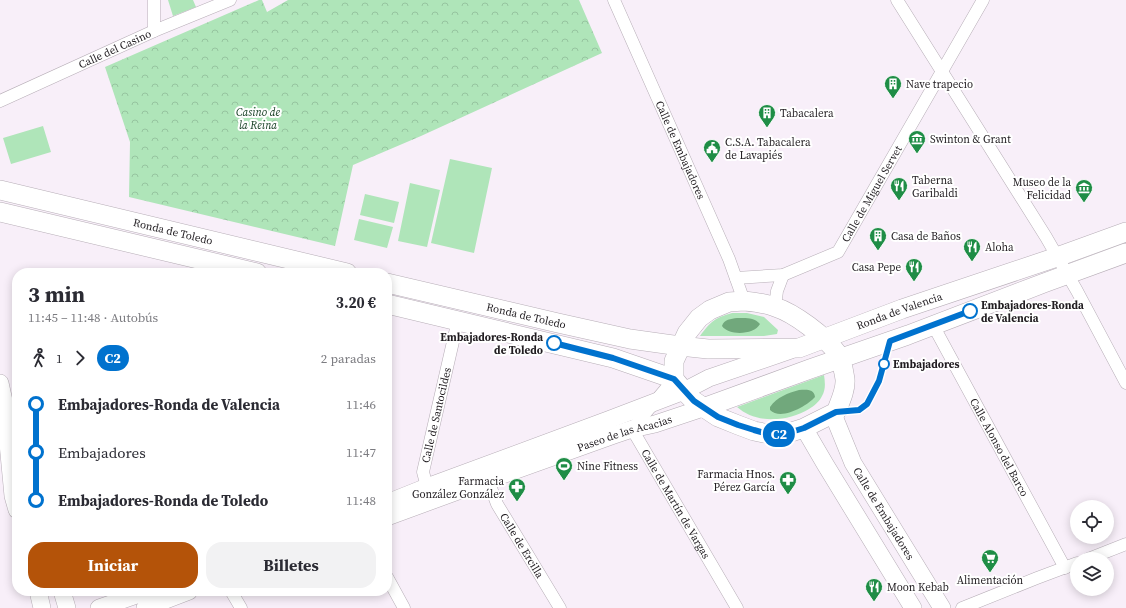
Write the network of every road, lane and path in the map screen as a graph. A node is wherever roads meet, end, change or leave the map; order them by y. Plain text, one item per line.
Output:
1 (154, 0) edge
2 (230, 0) edge
3 (614, 0) edge
4 (898, 0) edge
5 (983, 0) edge
6 (154, 31) junction
7 (942, 72) junction
8 (0, 101) edge
9 (0, 190) edge
10 (0, 212) edge
11 (1126, 232) edge
12 (1126, 252) edge
13 (1057, 257) junction
14 (212, 268) edge
15 (326, 268) edge
16 (1067, 274) junction
17 (783, 275) junction
18 (736, 278) junction
19 (392, 284) edge
20 (744, 301) junction
21 (392, 305) edge
22 (775, 307) junction
23 (458, 320) junction
24 (933, 326) junction
25 (823, 338) junction
26 (674, 345) junction
27 (799, 348) junction
28 (840, 358) junction
29 (0, 383) edge
30 (1126, 383) edge
31 (679, 385) junction
32 (2, 401) edge
33 (653, 403) junction
34 (704, 408) junction
35 (833, 414) junction
36 (12, 425) edge
37 (804, 428) junction
38 (632, 429) junction
39 (12, 471) edge
40 (488, 480) junction
41 (427, 487) junction
42 (392, 501) edge
43 (392, 515) edge
44 (1126, 544) edge
45 (1106, 552) edge
46 (1070, 566) edge
47 (1065, 568) junction
48 (392, 586) edge
49 (39, 596) edge
50 (63, 596) edge
51 (134, 596) edge
52 (176, 596) edge
53 (234, 596) edge
54 (42, 608) edge
55 (67, 608) edge
56 (99, 608) edge
57 (145, 608) edge
58 (241, 608) edge
59 (404, 608) edge
60 (560, 608) edge
61 (737, 608) edge
62 (913, 608) edge
63 (942, 608) edge
64 (962, 608) edge

1 - 6 street
2 - 6 street, Calle del Casino
3 - 18 street, Calle de Embajadores
4 - 7 street
5 - 7 street, Calle de Miguel Servet
6 - 8 street, Calle del Casino
7 - 13 street
7 - 17 street, Calle de Miguel Servet
9 - 15 main road, Ronda de Toledo
10 - 14 main road, Ronda de Toledo
11 - 13 main road, Ronda de Valencia
12 - 16 main road
13 - 16 street
13 - 25 main road, Ronda de Valencia
16 - 24 main road
16 - 30 street
17 - 18 street, Calle de Miguel Servet
17 - 22 street
18 - 20 street, Calle de Embajadores
19 - 26 main road, Ronda de Toledo
20 - 22 main road
20 - 26 main road
21 - 23 main road, Ronda de Toledo
22 - 25 main road
23 - 31 main road, Ronda de Toledo
23 - 41 street, Calle de Santocildes
24 - 28 main road
24 - 47 street, Calle Alonso del Barco
25 - 27 main road, Ronda de Valencia
25 - 28 main road
26 - 27 main road, Ronda de Valencia
26 - 31 main road
27 - 31 main road, Paseo de las Acacias
28 - 34 main road, Paseo de las Acacias
28 - 35 main road
29 - 32 main road
31 - 33 main road, Paseo de las Acacias
31 - 34 main road
32 - 36 main road
32 - 39 main road
33 - 38 street
33 - 41 main road, Paseo de las Acacias
34 - 37 main road
34 - 38 main road, Paseo de las Acacias
35 - 37 main road
35 - 63 main road, Calle de Embajadores
37 - 62 main road
38 - 40 main road, Paseo de las Acacias
38 - 61 street, Calle de Martín de Vargas
40 - 43 main road, Paseo de las Acacias
40 - 60 street, Calle de Ercilla
41 - 42 main road, Paseo de las Acacias
44 - 45 street
46 - 47 street
47 - 64 street
48 - 59 street
49 - 54 main road
50 - 55 main road
51 - 56 main road
52 - 57 main road
53 - 58 street

